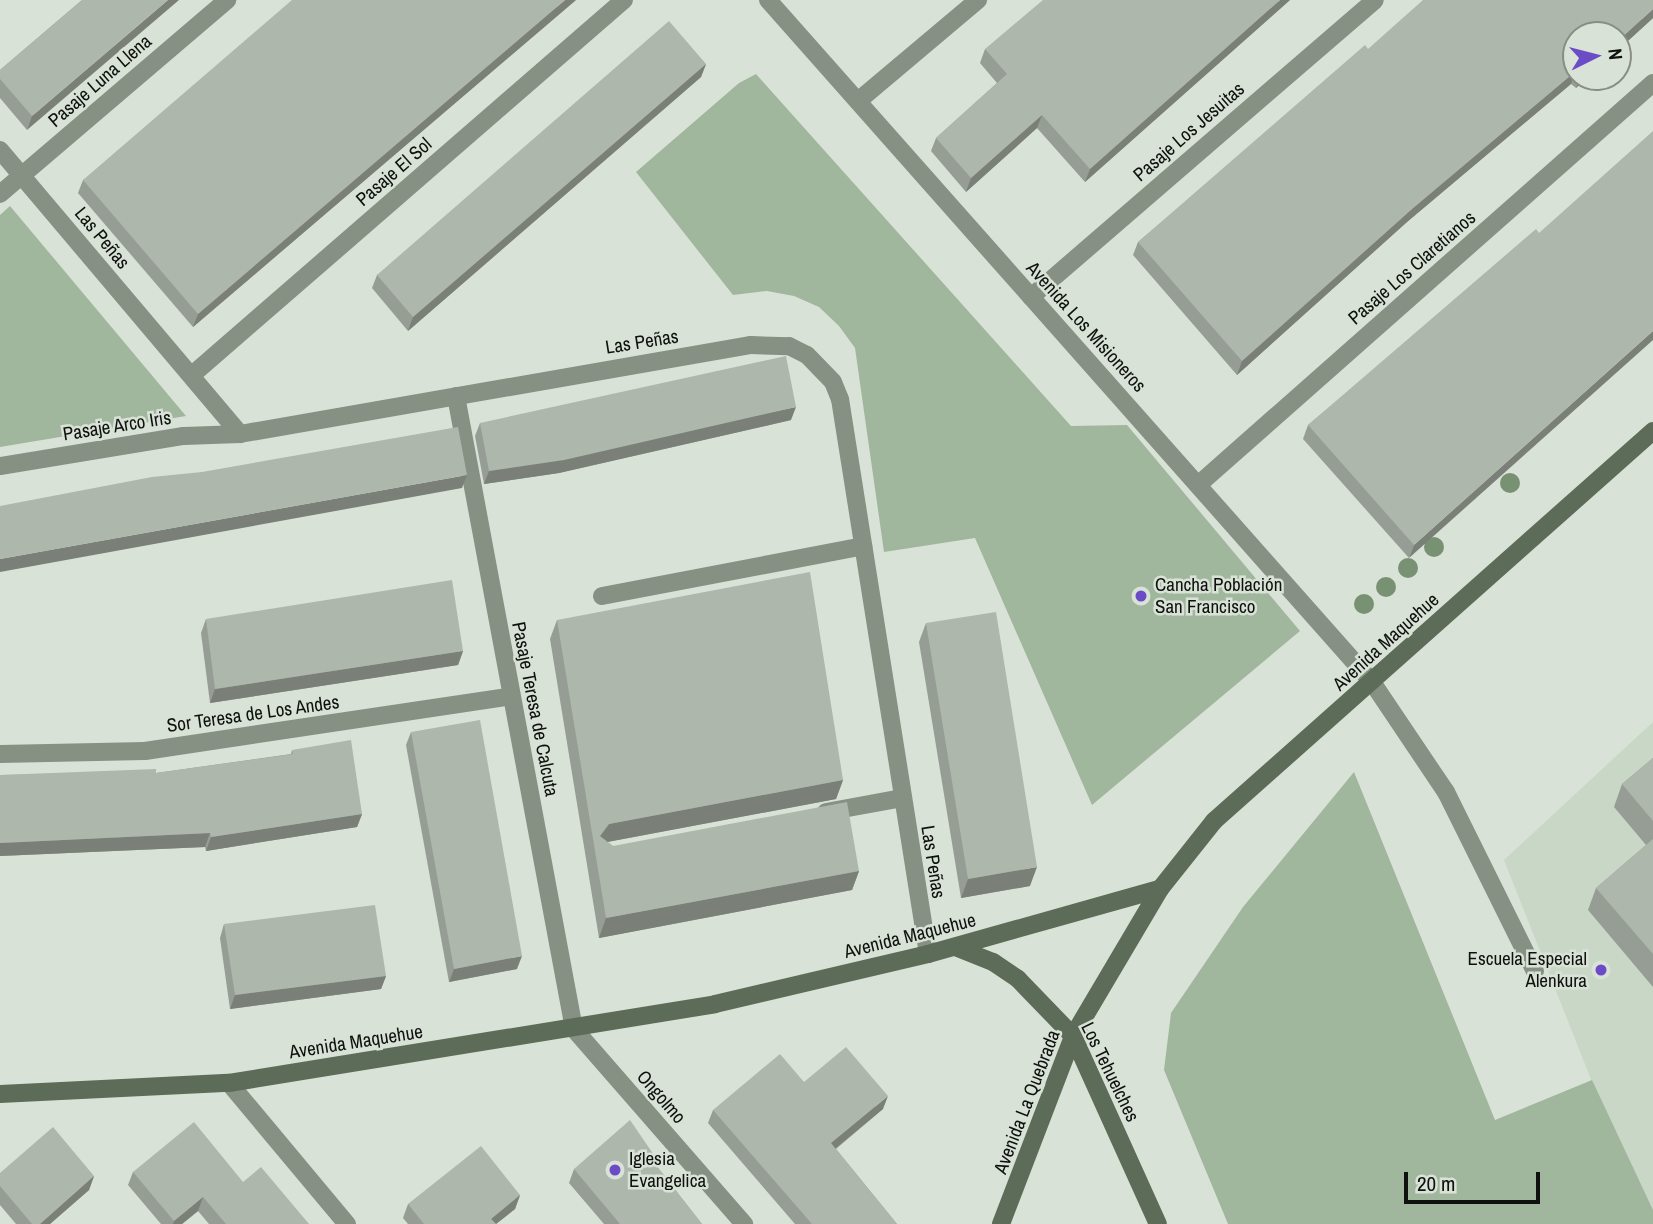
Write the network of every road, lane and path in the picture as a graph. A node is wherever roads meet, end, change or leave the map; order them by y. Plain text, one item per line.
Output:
1 (227, 0) edge
2 (624, 0) edge
3 (768, 0) edge
4 (978, 0) edge
5 (1375, 0) edge
6 (1653, 83) edge
7 (858, 101) junction
8 (0, 150) edge
9 (22, 176) junction
10 (0, 194) edge
11 (1031, 297) junction
12 (192, 375) junction
13 (456, 396) junction
14 (1653, 431) edge
15 (240, 434) junction
16 (0, 466) edge
17 (1198, 485) junction
18 (863, 546) junction
19 (602, 596) dead end
20 (1372, 682) junction
21 (511, 695) junction
22 (0, 754) edge
23 (902, 798) junction
24 (804, 816) edge
25 (1160, 889) junction
26 (955, 947) junction
27 (928, 954) junction
28 (1535, 971) dead end
29 (574, 1028) junction
30 (1073, 1036) junction
31 (229, 1083) junction
32 (0, 1094) edge
33 (347, 1224) edge
34 (744, 1224) edge
35 (1001, 1224) edge
36 (1158, 1224) edge

1 - 9 street, Pasaje Luna Llena
2 - 12 street, Pasaje El Sol
3 - 7 street, Avenida Los Misioneros
4 - 7 street
5 - 11 street, Pasaje Los Jesuitas
6 - 17 street, Pasaje Los Claretianos
7 - 11 street, Avenida Los Misioneros
8 - 9 street, Las Peñas
9 - 10 street, Pasaje Luna Llena
9 - 12 street, Las Peñas
11 - 17 street, Avenida Los Misioneros
12 - 15 street, Las Peñas
13 - 15 street, Las Peñas
13 - 18 street, Las Peñas
13 - 21 street, Pasaje Teresa de Calcuta
14 - 20 street, Avenida Maquehue
15 - 16 street, Pasaje Arco Iris
17 - 20 street, Avenida Los Misioneros
18 - 19 street
18 - 23 street, Las Peñas
20 - 25 street, Avenida Maquehue
20 - 28 street, Avenida Los Misioneros
21 - 22 street, Sor Teresa de Los Andes
21 - 29 street, Pasaje Teresa de Calcuta
23 - 24 street
23 - 27 street, Las Peñas
25 - 26 street, Avenida Maquehue
25 - 30 street, Avenida La Quebrada
26 - 27 street, Avenida Maquehue
26 - 30 street, Los Tehuelches
27 - 29 street, Avenida Maquehue
29 - 31 street, Avenida Maquehue
29 - 34 street, Ongolmo
30 - 35 street, Avenida La Quebrada
30 - 36 street, Los Tehuelches
31 - 32 street, Avenida Maquehue
31 - 33 street

